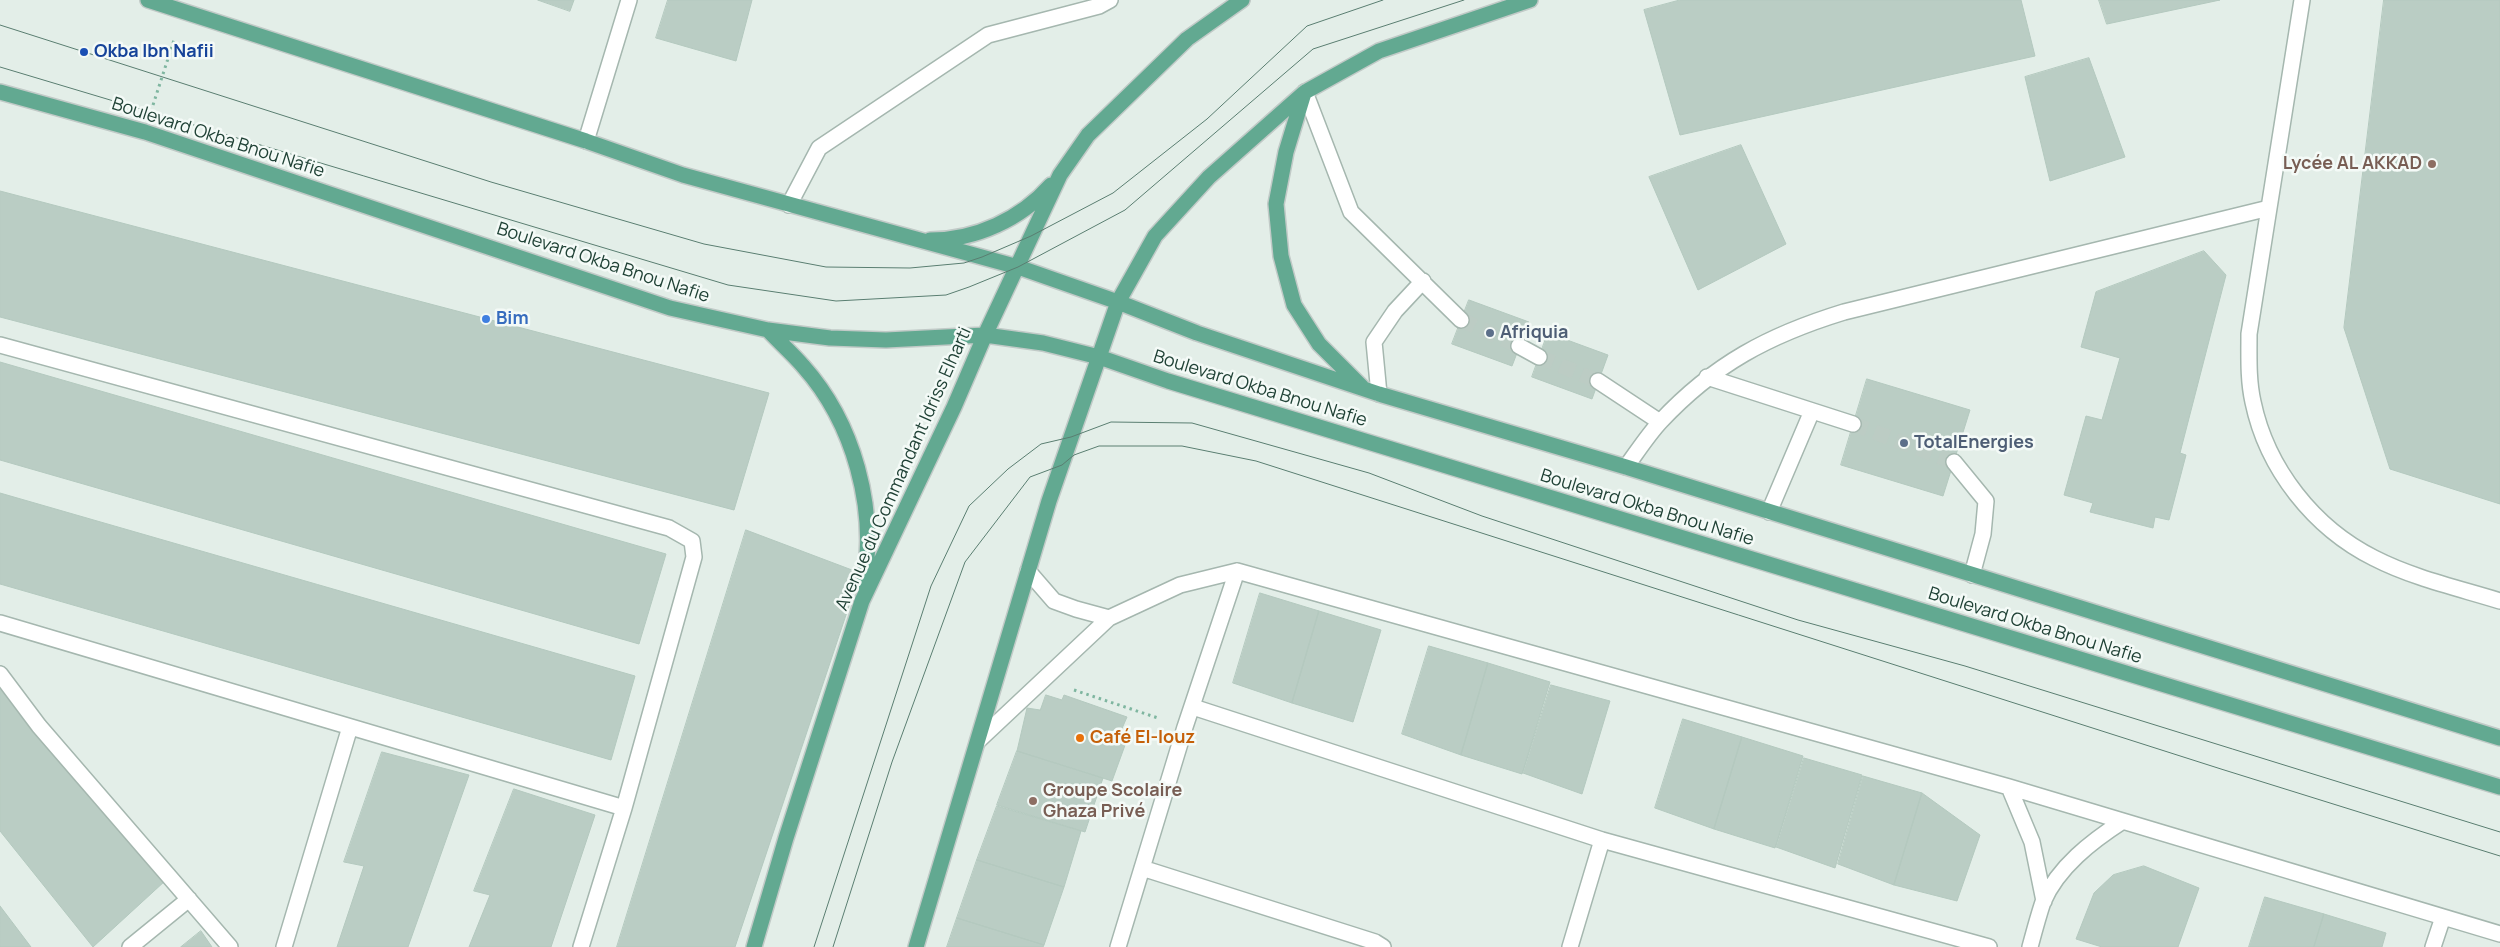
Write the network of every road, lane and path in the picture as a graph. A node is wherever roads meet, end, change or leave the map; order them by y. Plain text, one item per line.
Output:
1 (148, 0) edge
2 (629, 0) edge
3 (1110, 0) edge
4 (1242, 0) edge
5 (1530, 0) edge
6 (2302, 0) edge
7 (183, 11) junction
8 (0, 92) edge
9 (1305, 92) junction
10 (144, 132) junction
11 (586, 141) junction
12 (1060, 175) junction
13 (789, 205) junction
14 (2270, 208) junction
15 (913, 240) junction
16 (1018, 267) junction
17 (1423, 281) junction
18 (1118, 302) junction
19 (1461, 320) tunnel mouth
20 (768, 330) junction
21 (985, 335) junction
22 (0, 345) edge
23 (1519, 346) tunnel mouth
24 (1099, 356) junction
25 (1539, 356) tunnel mouth
26 (1707, 377) junction
27 (1598, 381) tunnel mouth
28 (1365, 389) junction
29 (1379, 394) junction
30 (1812, 411) junction
31 (1660, 422) junction
32 (1853, 424) tunnel mouth
33 (1954, 462) tunnel mouth
34 (1626, 467) junction
35 (1769, 512) junction
36 (1028, 570) junction
37 (1237, 571) junction
38 (1972, 575) junction
39 (862, 601) junction
40 (2500, 601) edge
41 (1109, 618) junction
42 (0, 623) edge
43 (0, 674) edge
44 (1042, 680) junction
45 (1193, 707) junction
46 (350, 727) junction
47 (1185, 727) junction
48 (2500, 738) edge
49 (978, 741) junction
50 (2009, 786) junction
51 (2500, 787) edge
52 (624, 808) junction
53 (2124, 821) junction
54 (1602, 840) junction
55 (1142, 868) junction
56 (190, 899) junction
57 (2044, 901) junction
58 (2443, 917) junction
59 (2500, 934) edge
60 (130, 947) edge
61 (230, 947) edge
62 (284, 947) edge
63 (581, 947) edge
64 (754, 947) edge
65 (916, 947) edge
66 (1118, 947) edge
67 (1383, 947) edge
68 (1570, 947) edge
69 (1989, 947) edge
70 (2030, 947) edge
71 (2434, 947) edge

1 - 7 main road, Boulevard Okba Bnou Nafie
2 - 11 street
3 - 13 street
4 - 12 main road
5 - 9 main road
6 - 14 street
7 - 10 path
7 - 11 main road, Boulevard Okba Bnou Nafie
8 - 10 main road, Boulevard Okba Bnou Nafie
9 - 17 street
9 - 18 main road
9 - 28 main road
10 - 20 main road, Boulevard Okba Bnou Nafie
11 - 13 main road, Boulevard Okba Bnou Nafie
12 - 15 main road
12 - 16 main road, Avenue du Commandant Idriss Elharti
13 - 15 main road, Boulevard Okba Bnou Nafie
14 - 26 street
14 - 40 street
15 - 16 main road, Boulevard Okba Bnou Nafie
16 - 18 main road, Boulevard Okba Bnou Nafie
16 - 21 main road, Avenue du Commandant Idriss Elharti
17 - 19 street
17 - 29 street
18 - 24 main road
18 - 28 main road, Boulevard Okba Bnou Nafie
20 - 21 main road, Boulevard Okba Bnou Nafie
20 - 39 main road
21 - 24 main road, Boulevard Okba Bnou Nafie
21 - 39 main road, Avenue du Commandant Idriss Elharti
22 - 52 street
23 - 25 street
24 - 36 main road
24 - 51 main road, Boulevard Okba Bnou Nafie
26 - 30 street
26 - 31 street
27 - 31 street
28 - 29 main road, Boulevard Okba Bnou Nafie
29 - 34 main road, Boulevard Okba Bnou Nafie
30 - 32 street
30 - 35 street
31 - 34 street
33 - 38 street
34 - 35 main road, Boulevard Okba Bnou Nafie
35 - 38 main road, Boulevard Okba Bnou Nafie
36 - 41 street
36 - 49 main road
37 - 41 street
37 - 45 street
37 - 50 street
38 - 48 main road, Boulevard Okba Bnou Nafie
39 - 64 main road, Avenue du Commandant Idriss Elharti
41 - 44 street
42 - 46 street
43 - 56 street
44 - 47 path
44 - 49 street
45 - 47 street
45 - 54 street
46 - 52 street
46 - 62 street
47 - 55 street
49 - 65 main road
50 - 53 street
50 - 57 street
52 - 63 street
53 - 57 street
53 - 58 street
54 - 68 street
54 - 69 street
55 - 66 street
55 - 67 street
56 - 60 street
56 - 61 street
57 - 70 street
58 - 59 street
58 - 71 street

